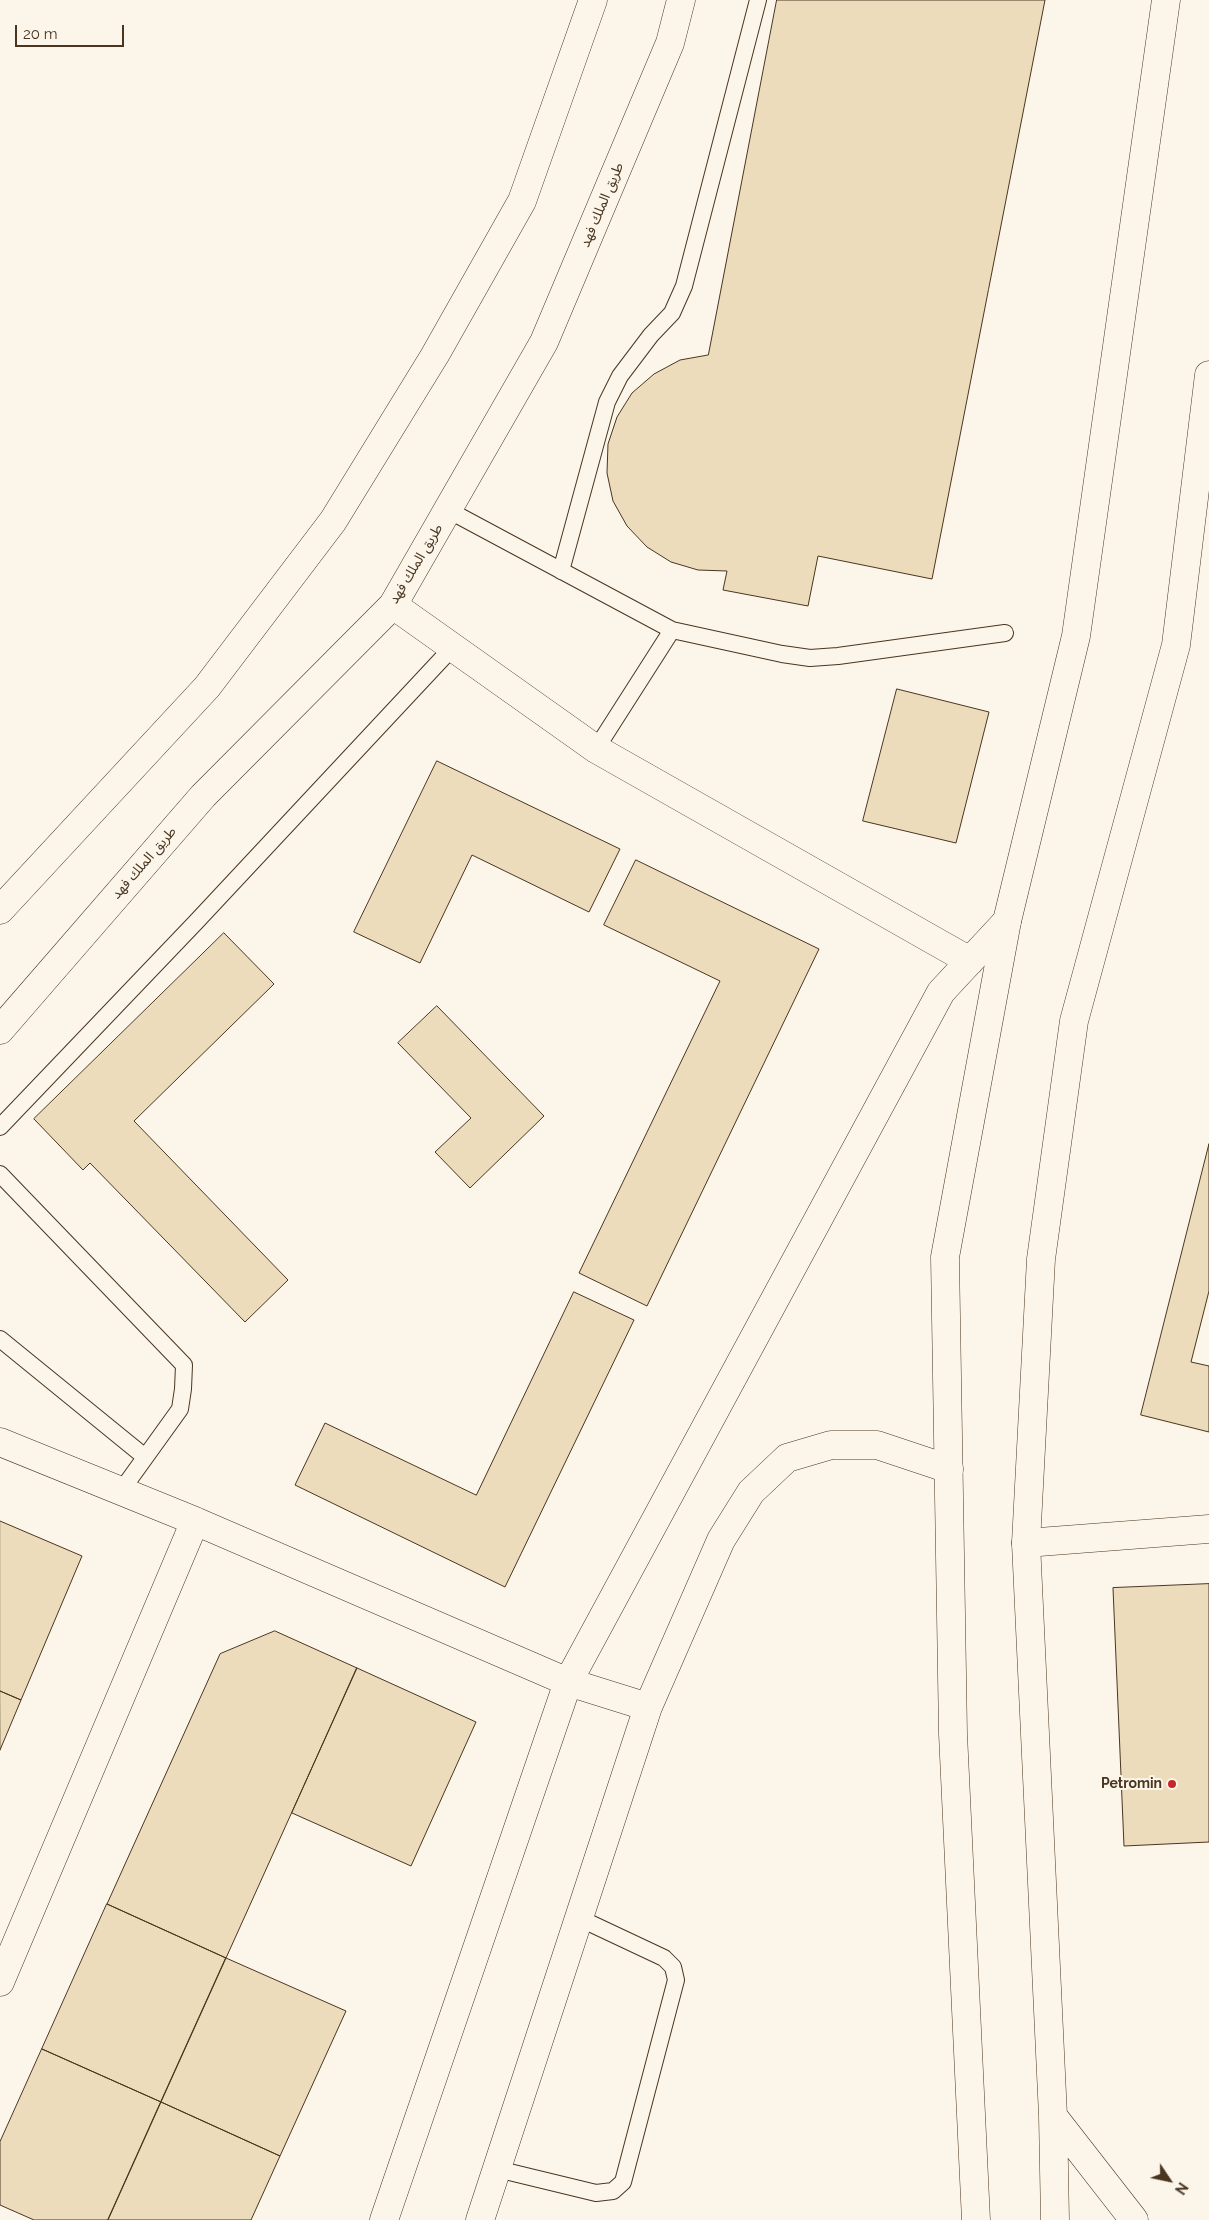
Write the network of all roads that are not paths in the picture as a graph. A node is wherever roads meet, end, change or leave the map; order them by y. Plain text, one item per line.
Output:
1 (593, 0) edge
2 (681, 0) edge
3 (758, 0) edge
4 (1166, 0) edge
5 (1209, 375) edge
6 (448, 510) junction
7 (561, 571) junction
8 (394, 605) junction
9 (672, 630) junction
10 (1005, 633) dead end
11 (453, 647) junction
12 (596, 749) junction
13 (0, 910) edge
14 (1007, 922) junction
15 (970, 961) junction
16 (0, 1030) edge
17 (0, 1127) edge
18 (0, 1174) edge
19 (0, 1339) edge
20 (0, 1442) edge
21 (145, 1457) junction
22 (949, 1470) junction
23 (121, 1492) junction
24 (196, 1521) junction
25 (1209, 1529) edge
26 (1026, 1543) junction
27 (568, 1682) junction
28 (648, 1707) junction
29 (579, 1918) junction
30 (0, 1982) edge
31 (1053, 2116) junction
32 (497, 2169) junction
33 (974, 2178) junction
34 (384, 2220) edge
35 (480, 2220) edge
36 (960, 2220) edge
37 (976, 2220) edge
38 (1055, 2220) edge
39 (1134, 2220) edge

1 - 13 main road
2 - 6 main road, طريق الملك فهد
3 - 7 lane
4 - 14 main road
5 - 26 main road
6 - 7 lane
6 - 8 main road, طريق الملك فهد
7 - 9 lane
8 - 11 main road
8 - 16 main road, طريق الملك فهد
9 - 10 lane
9 - 12 lane
11 - 12 main road
11 - 17 lane
12 - 15 main road
14 - 15 main road
14 - 22 main road
15 - 27 main road
18 - 21 lane
19 - 21 lane
20 - 23 main road
21 - 23 lane
22 - 28 main road
22 - 33 main road
23 - 24 main road
24 - 27 main road
24 - 30 main road
25 - 26 main road
26 - 31 main road
27 - 28 main road
27 - 34 main road
28 - 29 main road
29 - 32 main road
29 - 32 lane
31 - 38 main road
31 - 39 main road
32 - 35 main road
33 - 36 main road
33 - 37 main road

